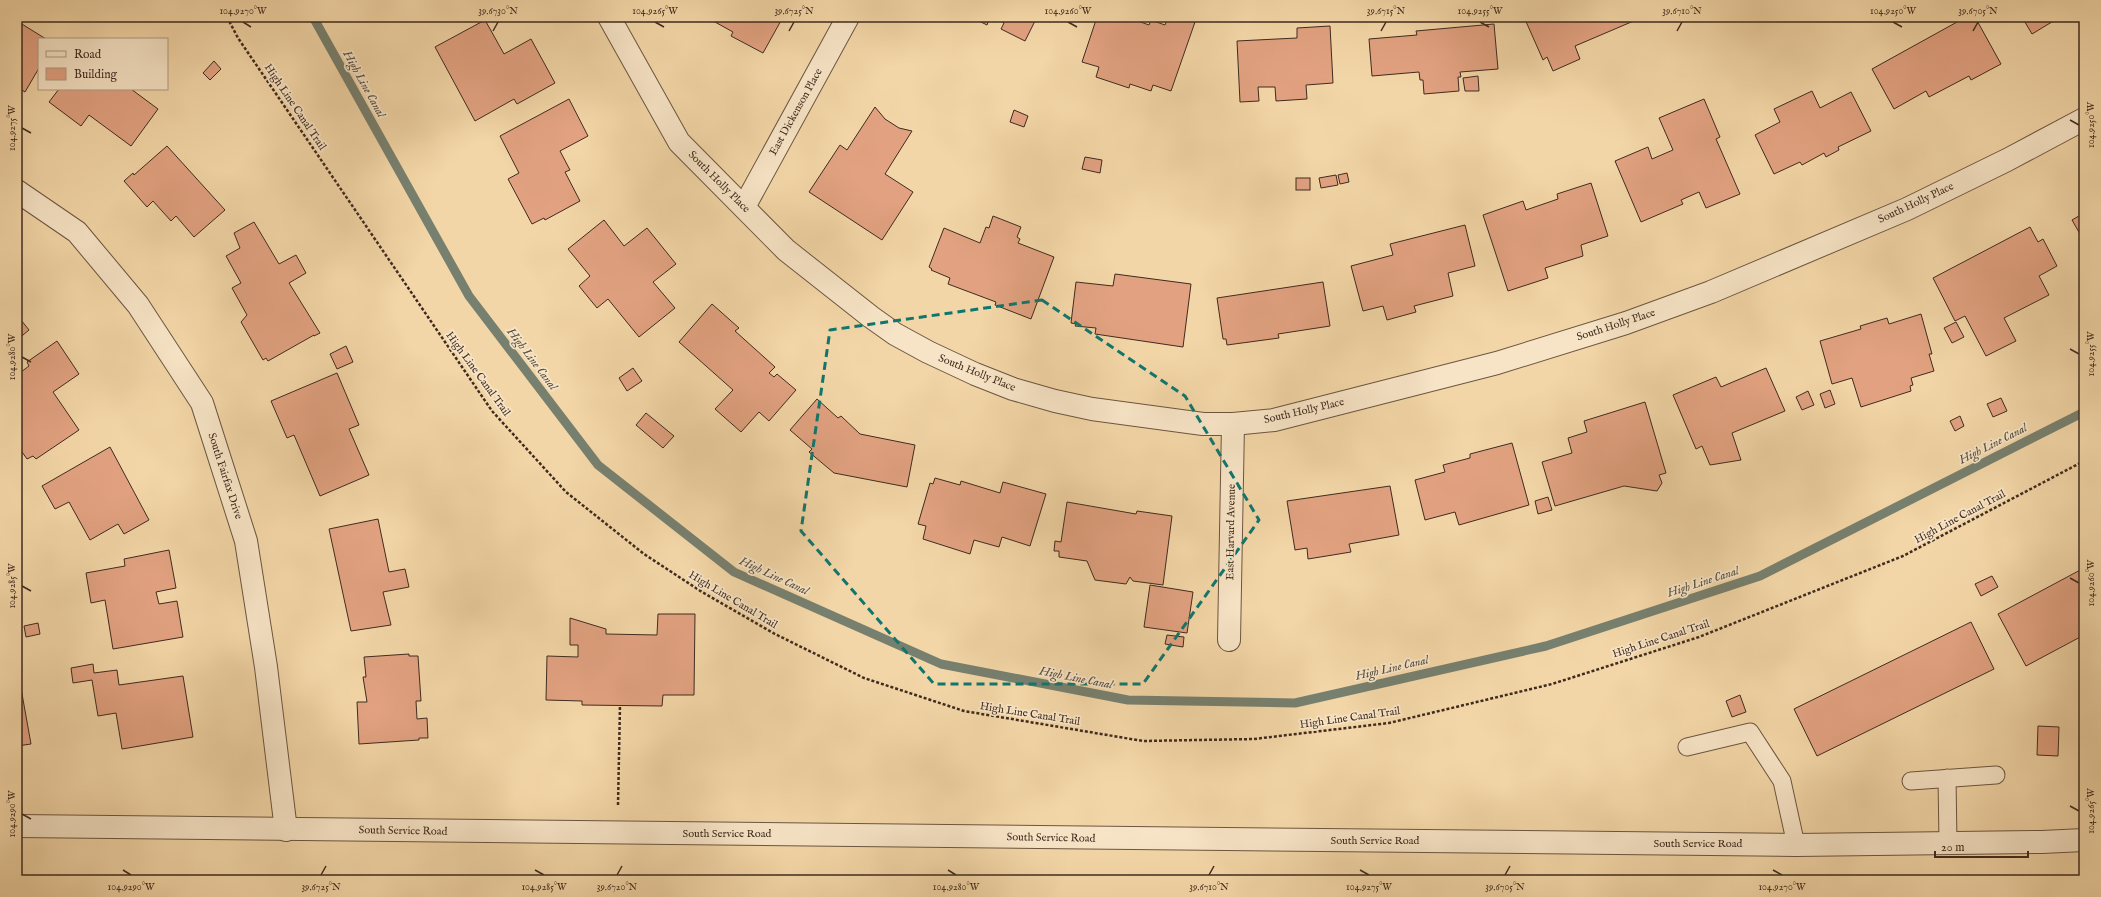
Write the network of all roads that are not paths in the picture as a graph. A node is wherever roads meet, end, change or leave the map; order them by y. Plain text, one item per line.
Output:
1 (609, 17) edge
2 (848, 17) edge
3 (2084, 119) edge
4 (17, 192) edge
5 (744, 206) junction
6 (1233, 424) junction
7 (1229, 640) dead end
8 (1687, 747) dead end
9 (1996, 775) dead end
10 (1947, 778) junction
11 (1911, 780) dead end
12 (17, 826) edge
13 (286, 830) junction
14 (2084, 840) edge
15 (1948, 843) junction
16 (1796, 845) junction

1 - 5 street, South Holly Place
2 - 5 street, East Dickenson Place
3 - 6 street, South Holly Place
4 - 13 street, South Fairfax Drive
5 - 6 street, South Holly Place
6 - 7 street, East Harvard Avenue
8 - 16 lane
9 - 10 lane
10 - 11 lane
10 - 15 lane
12 - 13 street, South Service Road
13 - 16 street, South Service Road
14 - 15 street, South Service Road
15 - 16 street, South Service Road

